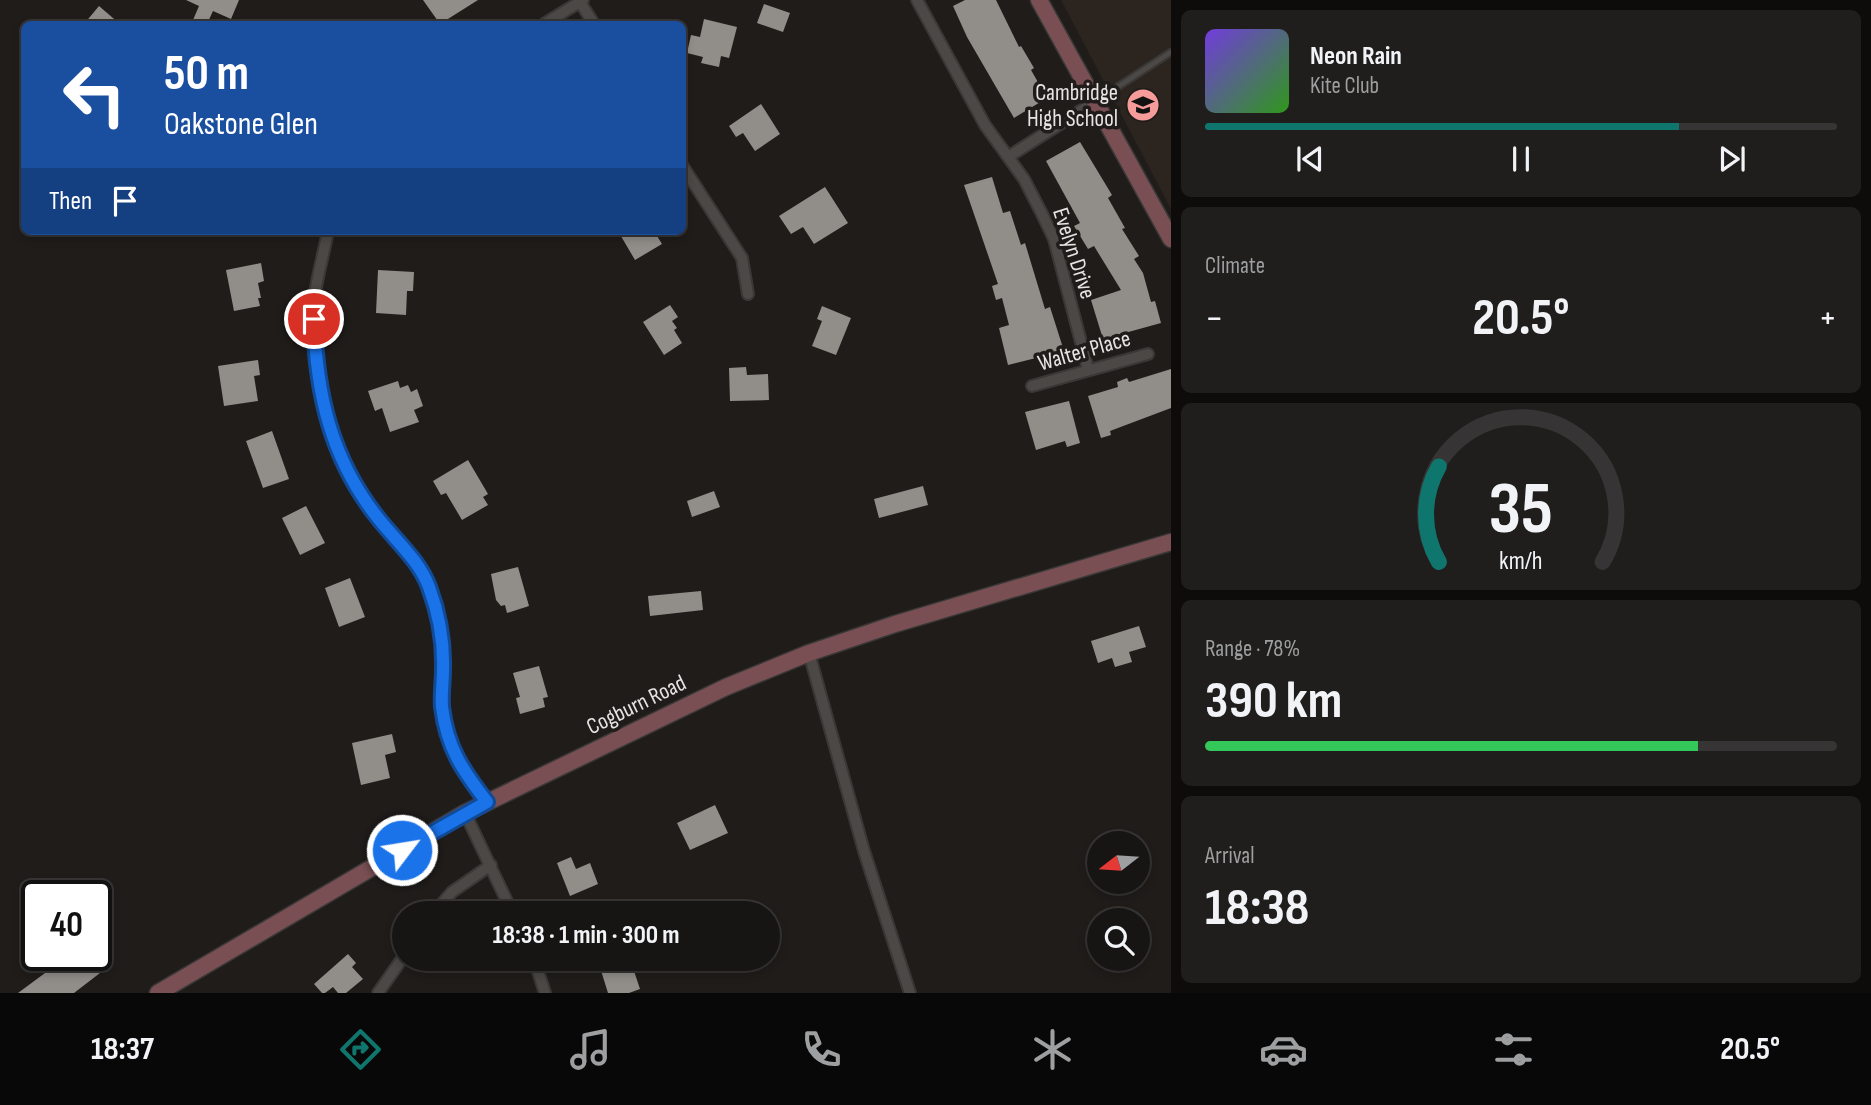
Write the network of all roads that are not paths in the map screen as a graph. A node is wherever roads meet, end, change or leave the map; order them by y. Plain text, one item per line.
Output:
1 (917, 0) edge
2 (1040, 0) edge
3 (581, 1) edge
4 (549, 21) edge
5 (592, 21) edge
6 (1170, 55) edge
7 (1096, 101) junction
8 (1008, 157) junction
9 (686, 171) edge
10 (327, 235) edge
11 (1171, 239) edge
12 (748, 295) dead end
13 (1148, 354) dead end
14 (1088, 369) junction
15 (1032, 386) dead end
16 (1171, 542) edge
17 (809, 653) junction
18 (487, 802) junction
19 (465, 813) junction
20 (491, 865) junction
21 (444, 901) edge
22 (507, 901) edge
23 (393, 971) edge
24 (538, 971) edge
25 (158, 993) edge
26 (377, 993) edge
27 (545, 993) edge
28 (910, 993) edge

1 - 8 street, Evelyn Drive
2 - 7 street
3 - 4 street
3 - 5 street
6 - 7 lane
7 - 8 street
7 - 11 street
8 - 14 street, Evelyn Drive
9 - 12 street
10 - 18 street
13 - 14 street, Walter Place
14 - 15 street, Walter Place
16 - 17 street, Cogburn Road
17 - 18 street, Cogburn Road
17 - 28 street
18 - 19 street, Cogburn Road
19 - 20 street
19 - 25 street, Cogburn Road
20 - 21 street
20 - 22 street
23 - 26 street
24 - 27 street

